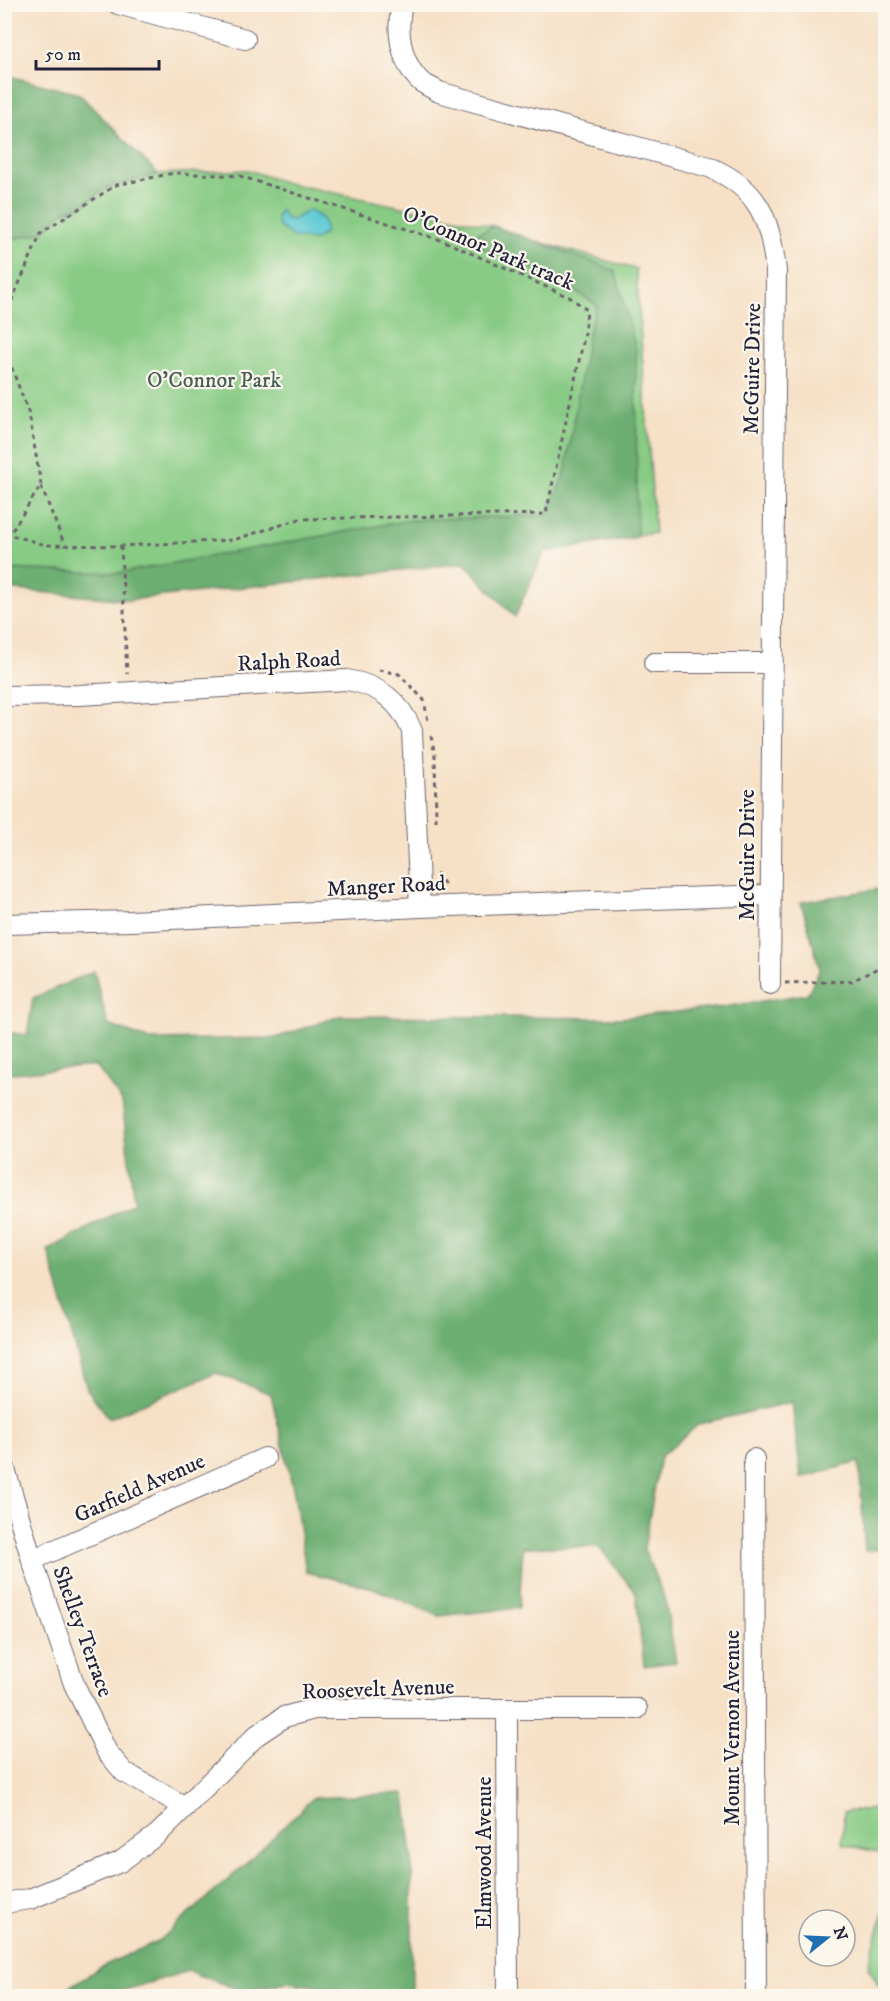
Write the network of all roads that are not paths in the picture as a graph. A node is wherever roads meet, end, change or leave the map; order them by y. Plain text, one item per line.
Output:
1 (118, 4) edge
2 (402, 4) edge
3 (245, 39) dead end
4 (654, 663) dead end
5 (771, 663) junction
6 (4, 696) edge
7 (769, 895) junction
8 (420, 907) junction
9 (4, 924) edge
10 (770, 984) road end
11 (265, 1458) dead end
12 (754, 1459) dead end
13 (4, 1467) edge
14 (32, 1560) junction
15 (638, 1709) dead end
16 (507, 1710) junction
17 (185, 1807) junction
18 (4, 1903) edge
19 (508, 1996) edge
20 (756, 1996) edge

1 - 3 street
2 - 5 street, McGuire Drive
4 - 5 street
5 - 7 street, McGuire Drive
6 - 8 street, Ralph Road
7 - 8 street, Manger Road
7 - 10 street, McGuire Drive
8 - 9 street, Manger Road
11 - 14 street, Garfield Avenue
12 - 20 street, Mount Vernon Avenue
13 - 14 street, Shelley Terrace
14 - 17 street, Shelley Terrace
15 - 16 street, Roosevelt Avenue
16 - 17 street, Roosevelt Avenue
16 - 19 street, Elmwood Avenue
17 - 18 street, Roosevelt Avenue

